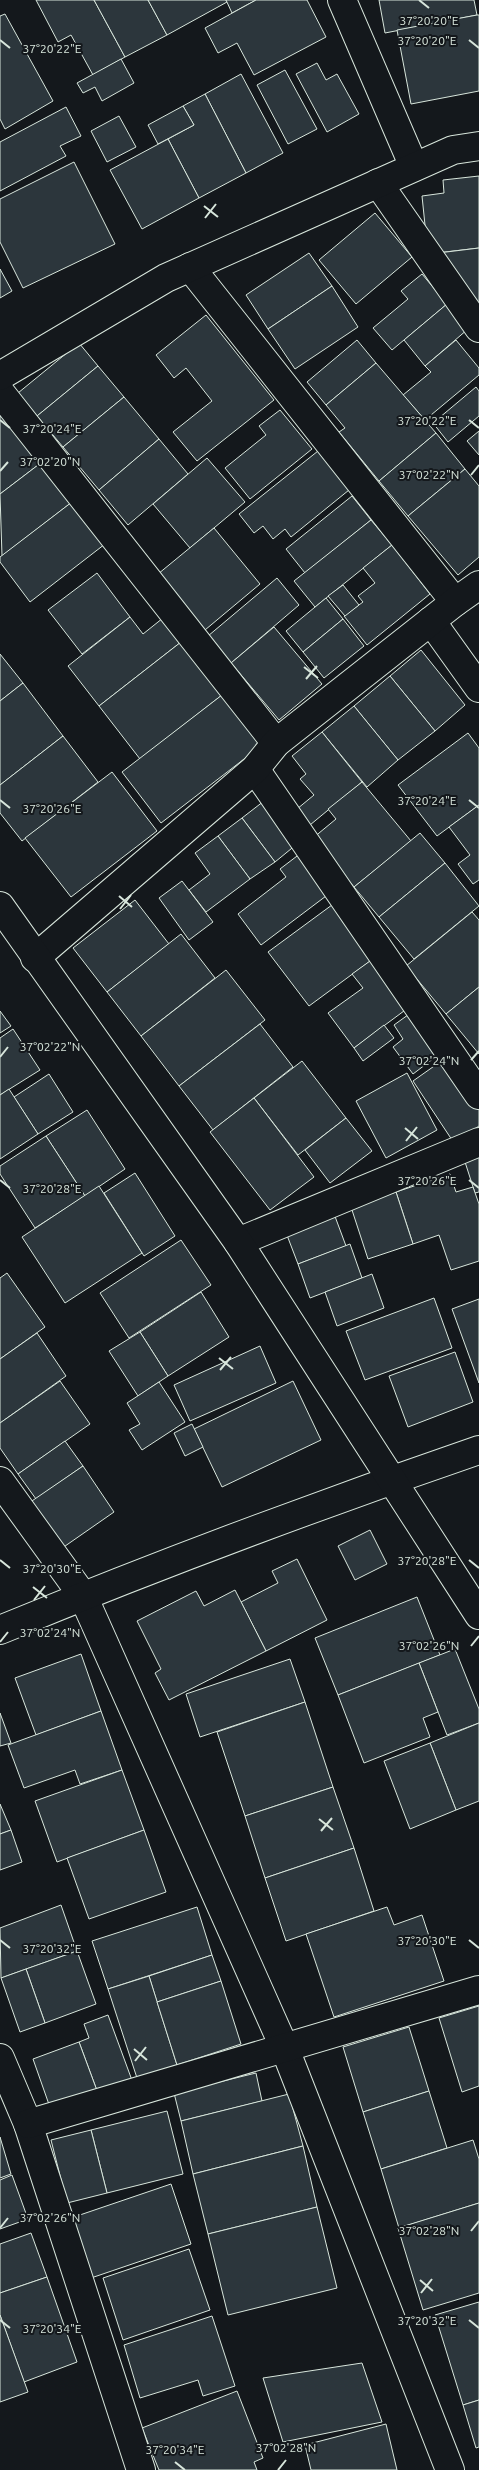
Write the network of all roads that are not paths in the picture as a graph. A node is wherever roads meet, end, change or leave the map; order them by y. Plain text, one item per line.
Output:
1 (342, 0) edge
2 (479, 146) edge
3 (414, 167) junction
4 (378, 183) junction
5 (190, 267) junction
6 (479, 328) edge
7 (0, 376) edge
8 (0, 392) edge
9 (479, 585) edge
10 (455, 602) junction
11 (431, 622) junction
12 (479, 688) edge
13 (276, 744) junction
14 (255, 769) junction
15 (0, 906) edge
16 (35, 958) junction
17 (479, 1095) edge
18 (479, 1142) edge
19 (238, 1242) junction
20 (479, 1450) edge
21 (390, 1480) junction
22 (0, 1481) edge
23 (82, 1596) junction
24 (479, 1615) edge
25 (0, 1630) edge
26 (479, 1990) edge
27 (285, 2049) junction
28 (0, 2058) edge
29 (28, 2124) junction
30 (136, 2469) edge
31 (450, 2470) edge

1 - 3 street
2 - 3 street
3 - 4 street
4 - 5 street
4 - 6 street
5 - 7 street
5 - 10 street
8 - 13 street
9 - 10 street
10 - 11 street
11 - 12 street
11 - 13 street
13 - 14 street
14 - 16 street
14 - 17 street
15 - 16 street
16 - 19 street
18 - 19 street
19 - 21 street
20 - 21 street
21 - 23 street
21 - 24 street
22 - 23 street
23 - 25 street
23 - 27 street
26 - 27 street
27 - 29 street
27 - 31 street
28 - 29 street
29 - 30 street

